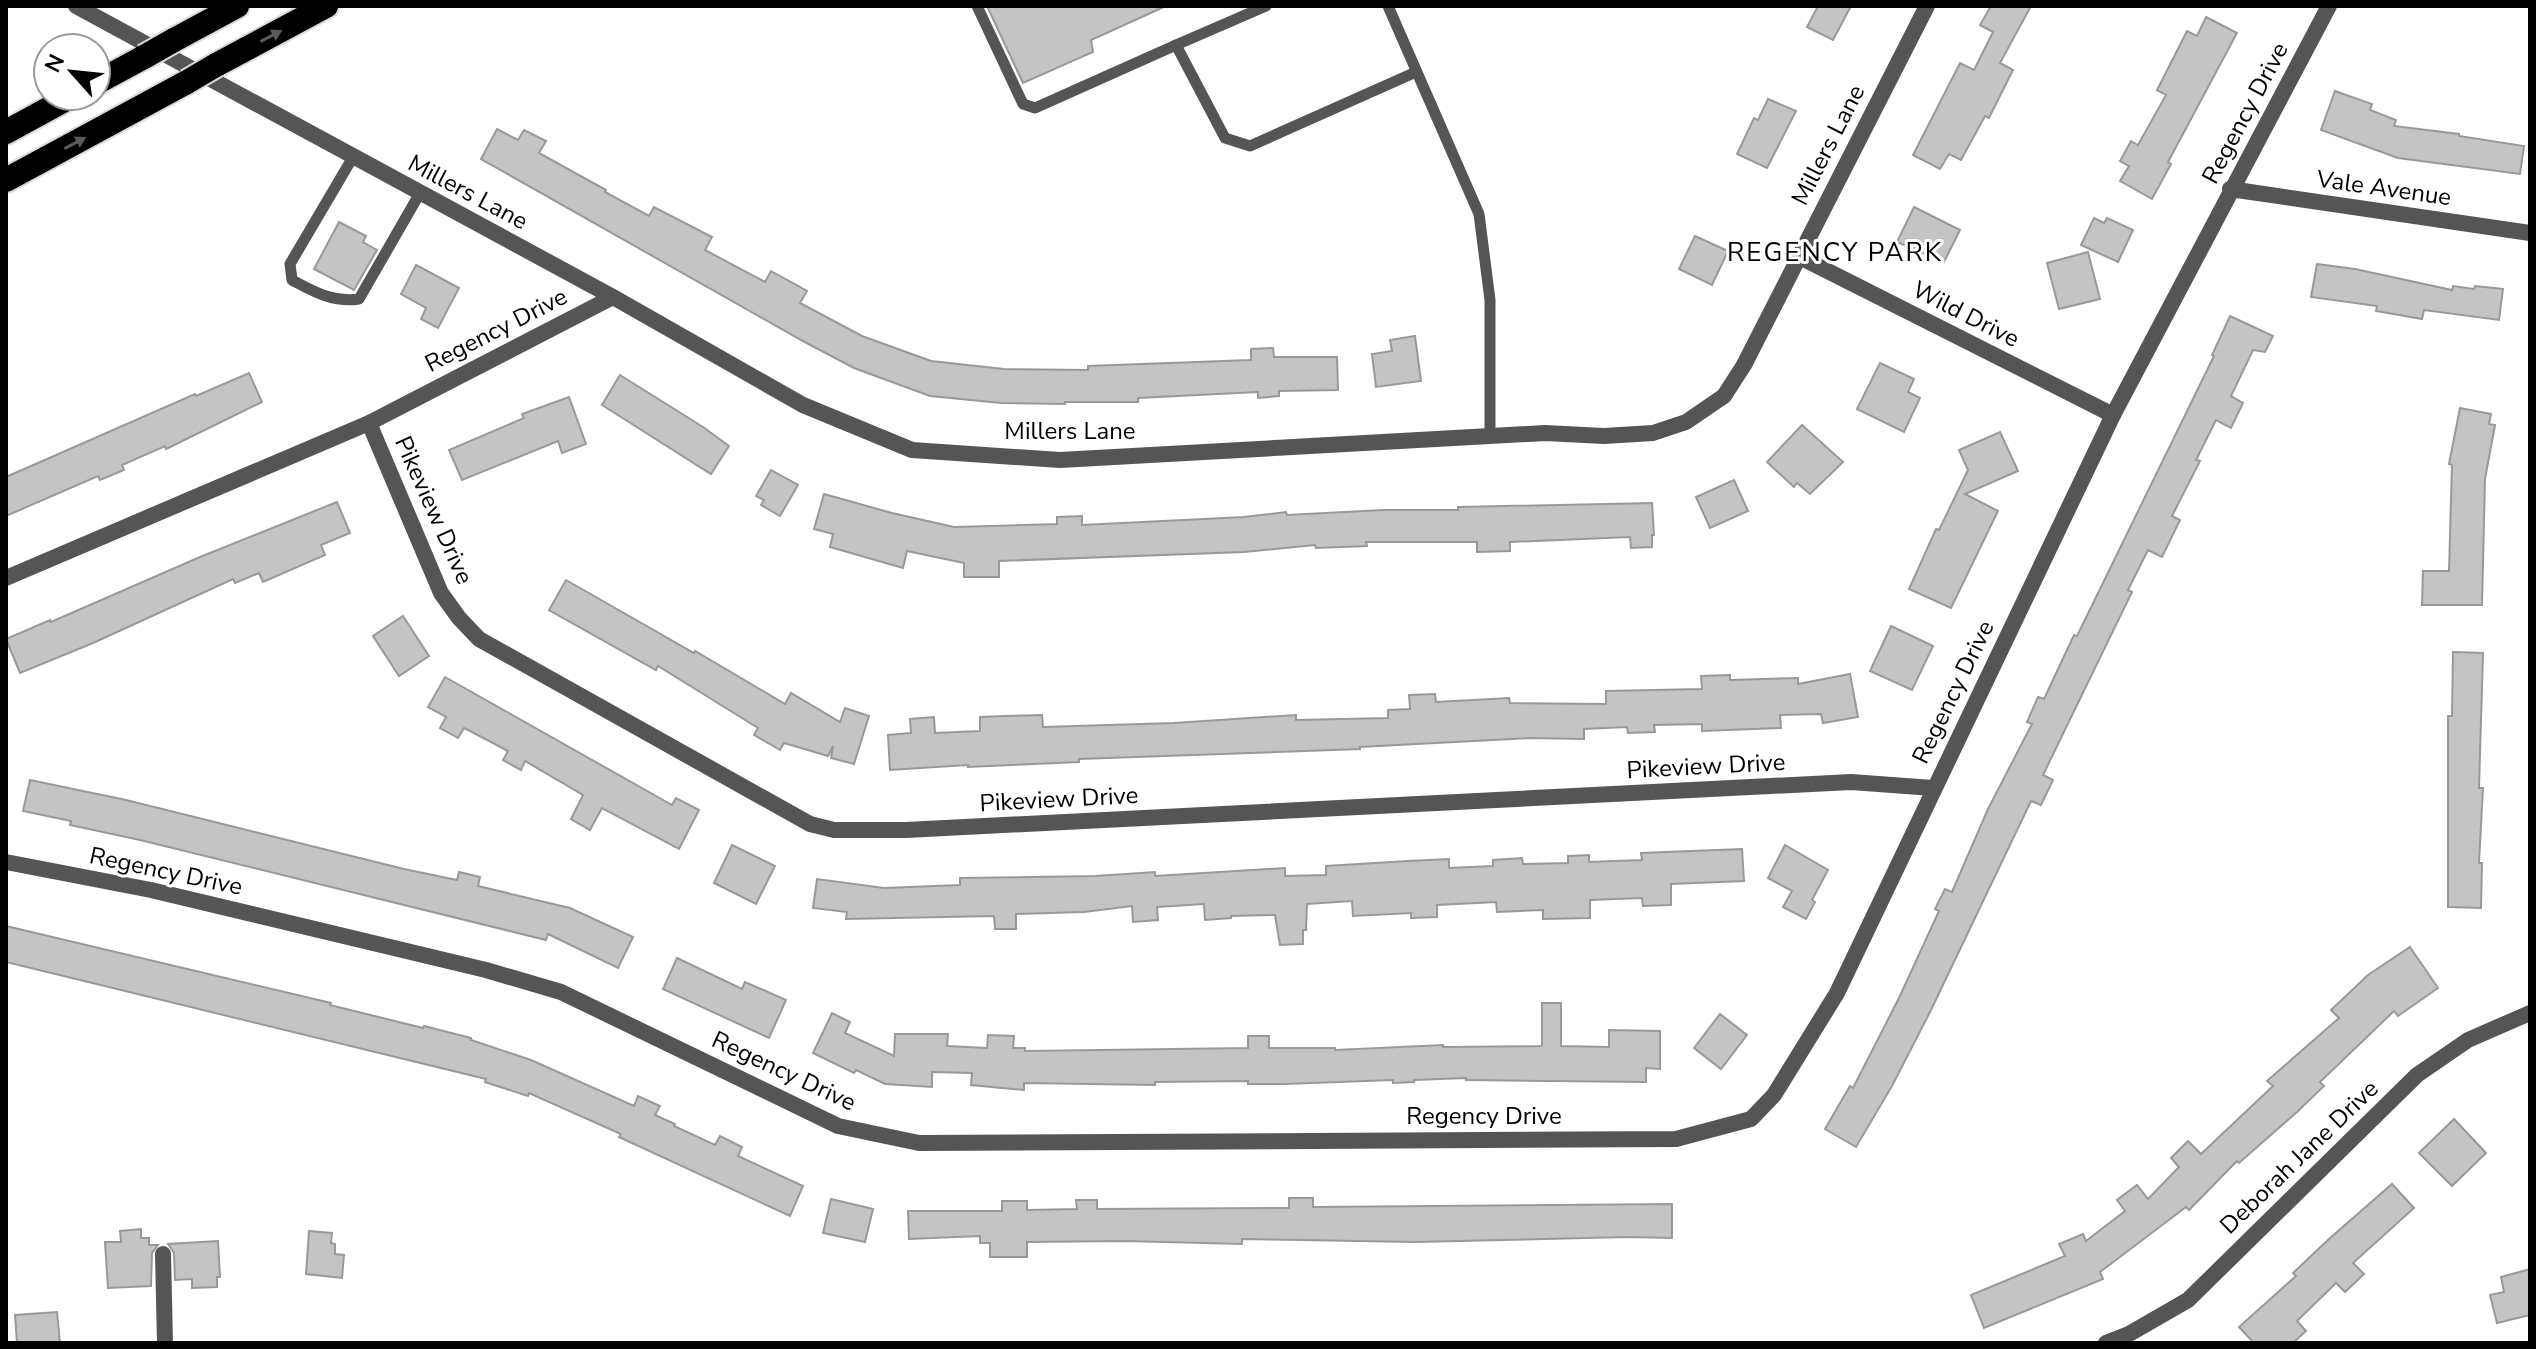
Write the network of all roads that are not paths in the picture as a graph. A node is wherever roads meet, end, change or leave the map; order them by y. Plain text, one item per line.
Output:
1 (76, 6) edge
2 (237, 6) edge
3 (326, 6) edge
4 (977, 6) edge
5 (1266, 6) edge
6 (1388, 6) edge
7 (1927, 6) edge
8 (2329, 6) edge
9 (1176, 45) junction
10 (1416, 72) junction
11 (112, 74) edge
12 (43, 112) edge
13 (6, 132) edge
14 (353, 157) junction
15 (6, 180) edge
16 (2230, 189) junction
17 (420, 193) junction
18 (2530, 233) edge
19 (1798, 256) junction
20 (613, 297) junction
21 (2113, 415) junction
22 (369, 423) junction
23 (1490, 436) junction
24 (6, 578) edge
25 (1933, 788) junction
26 (6, 862) edge
27 (2530, 1013) edge
28 (163, 1254) dead end
29 (165, 1343) edge
30 (2106, 1343) edge

1 - 14 street, Millers Lane
2 - 11 highway, bridge
15 -> 3 highway, bridge
4 - 9 lane
5 - 9 lane
6 - 10 lane
7 - 19 street, Millers Lane
8 - 16 street, Regency Drive
9 - 10 lane
10 - 23 lane
12 - 13 highway
14 - 17 street, Millers Lane
14 - 17 lane
16 - 18 street, Vale Avenue
16 - 21 street, Regency Drive
17 - 20 street, Millers Lane
19 - 21 street, Wild Drive
19 - 23 street, Millers Lane
20 - 22 street, Regency Drive
20 - 23 street, Millers Lane
21 - 25 street, Regency Drive
22 - 24 street, Regency Drive
22 - 25 street, Pikeview Drive
25 - 26 street, Regency Drive
27 - 30 street, Deborah Jane Drive
28 - 29 street

